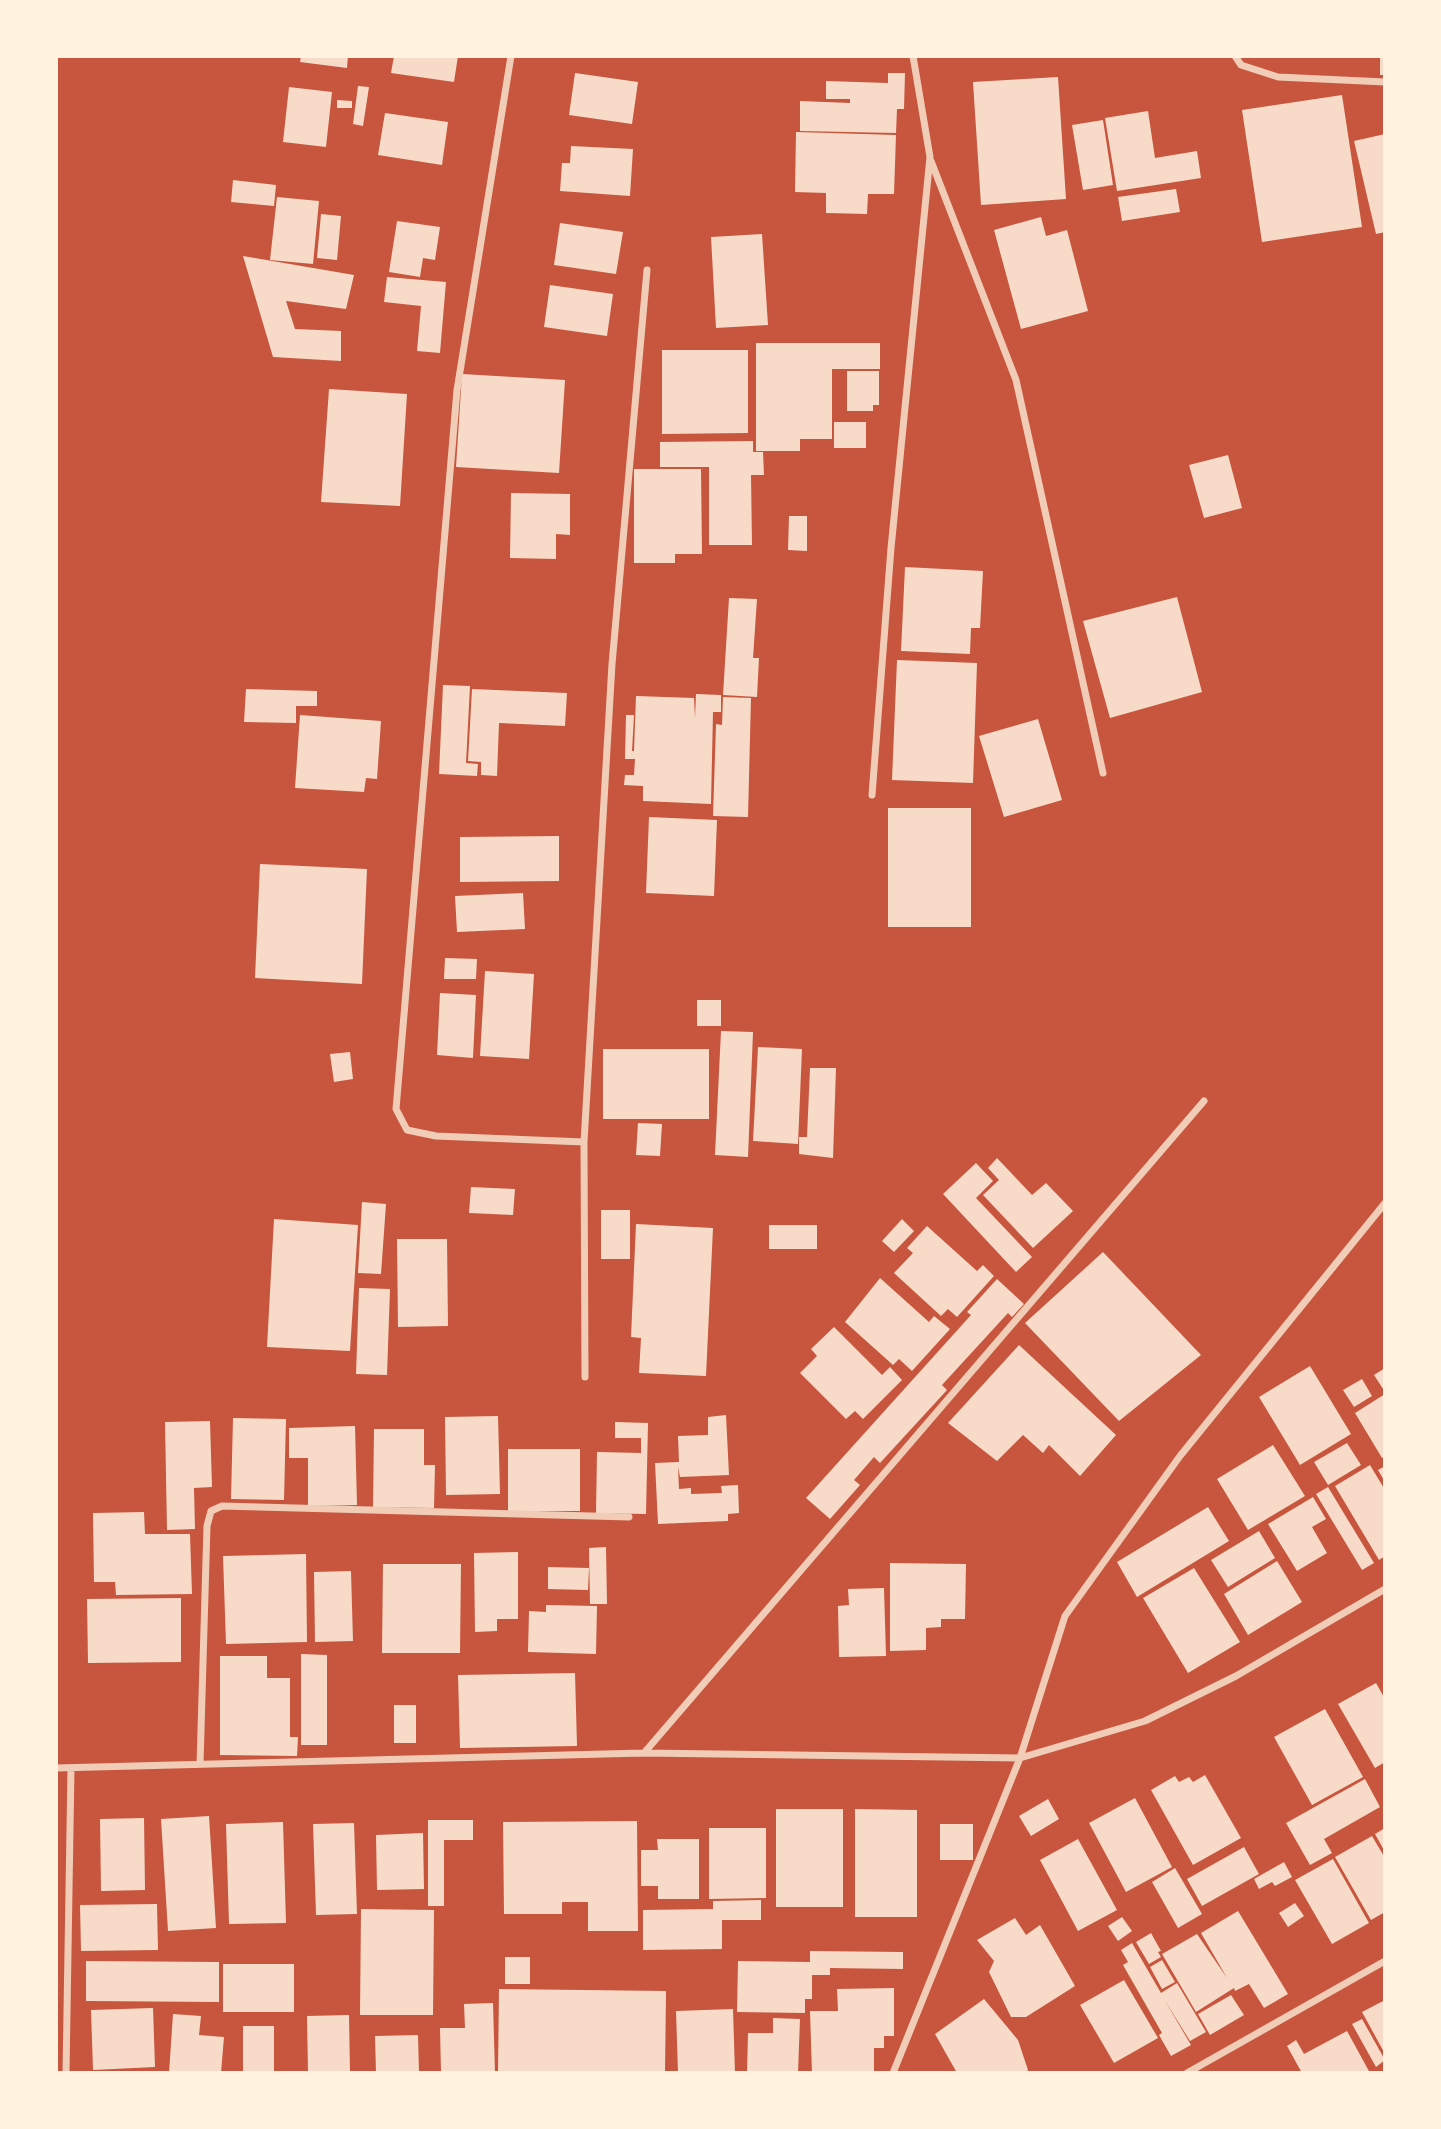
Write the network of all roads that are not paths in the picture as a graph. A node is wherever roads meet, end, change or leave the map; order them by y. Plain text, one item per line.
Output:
1 (511, 56) edge
2 (913, 56) edge
3 (1235, 56) edge
4 (1385, 82) edge
5 (930, 157) junction
6 (647, 270) dead end
7 (1103, 773) dead end
8 (872, 795) dead end
9 (1204, 1101) dead end
10 (584, 1142) junction
11 (1385, 1203) edge
12 (585, 1377) dead end
13 (629, 1517) dead end
14 (1385, 1589) edge
15 (643, 1753) junction
16 (1020, 1758) junction
17 (200, 1764) junction
18 (56, 1768) edge
19 (71, 1768) junction
20 (1385, 1961) edge
21 (66, 2073) edge
22 (893, 2073) edge
23 (1187, 2073) edge

1 - 10 street
2 - 5 street
3 - 4 street
5 - 7 street
5 - 8 street
6 - 10 street
9 - 15 street
10 - 12 street
11 - 16 street
13 - 17 street
14 - 16 street
15 - 16 street
15 - 17 street
16 - 22 street
17 - 19 street
18 - 19 street
19 - 21 street
20 - 23 street

